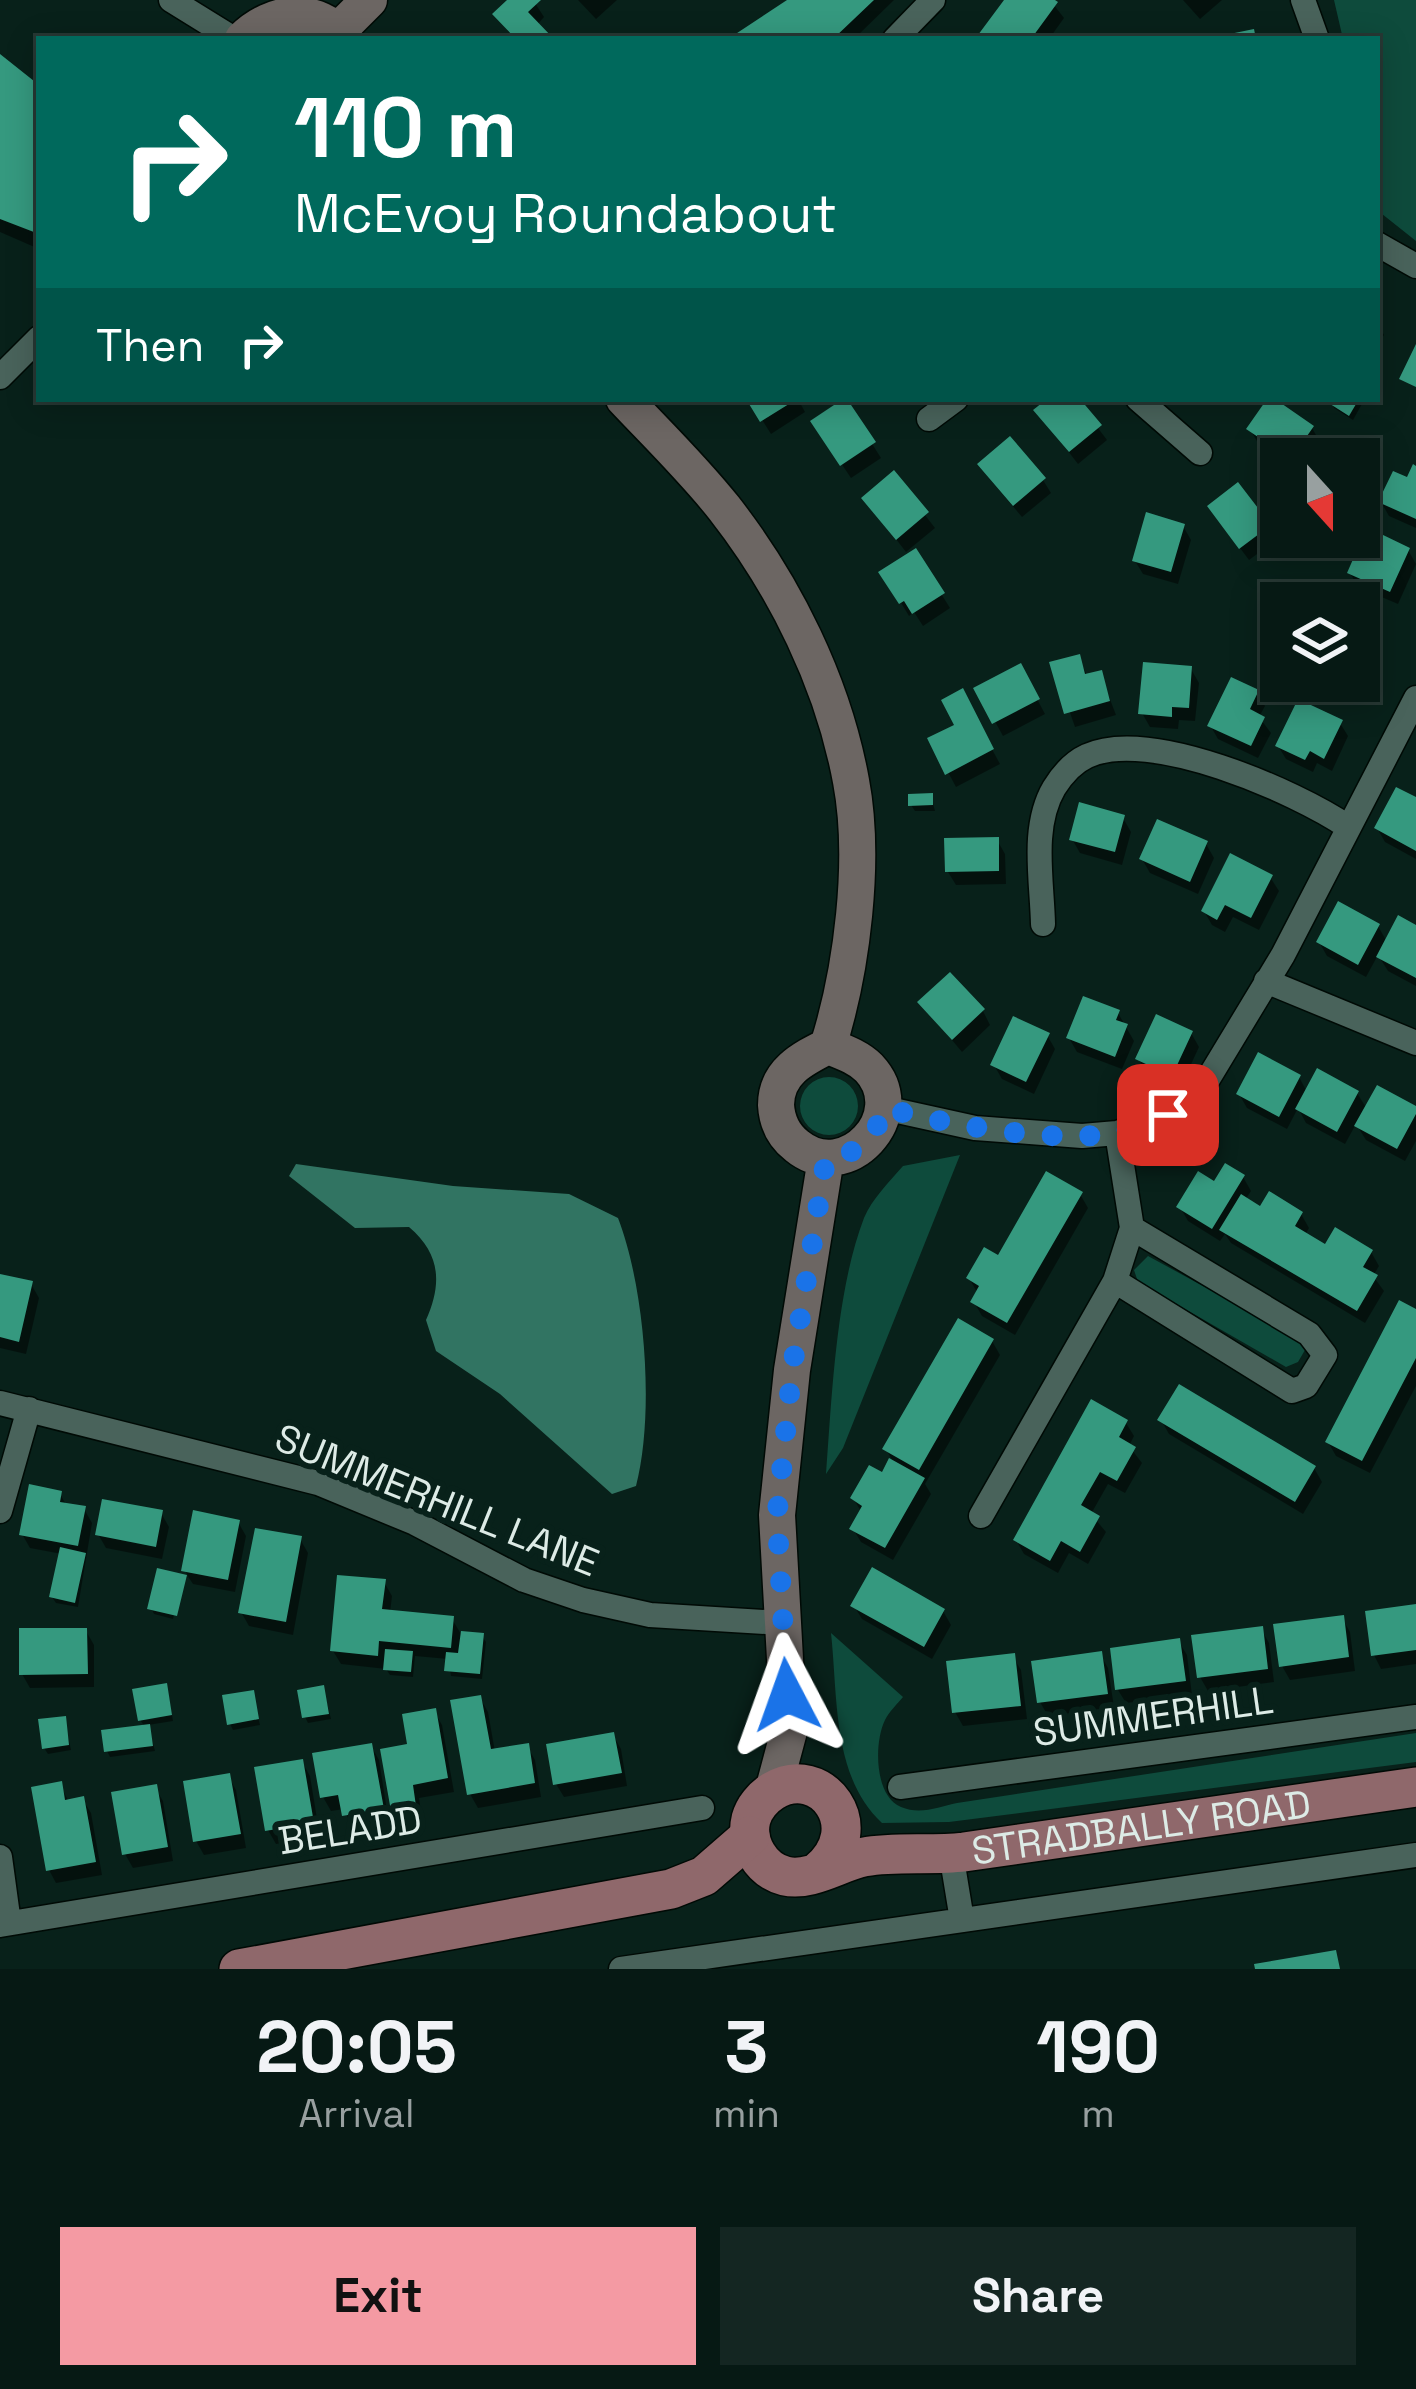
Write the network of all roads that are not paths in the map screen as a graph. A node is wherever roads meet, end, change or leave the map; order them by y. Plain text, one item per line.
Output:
1 (171, 0) edge
2 (369, 0) edge
3 (933, 0) edge
4 (1304, 0) edge
5 (342, 35) edge
6 (234, 36) edge
7 (243, 36) edge
8 (898, 36) edge
9 (1315, 36) edge
10 (1380, 246) edge
11 (1416, 266) edge
12 (36, 341) edge
13 (0, 377) edge
14 (627, 402) edge
15 (952, 402) edge
16 (1141, 402) edge
17 (929, 419) dead end
18 (1199, 453) dead end
19 (1416, 698) edge
20 (1410, 727) edge
21 (1348, 827) junction
22 (1043, 924) dead end
23 (1266, 981) junction
24 (1416, 1042) edge
25 (828, 1046) junction
26 (884, 1108) junction
27 (1117, 1133) junction
28 (826, 1158) junction
29 (1132, 1228) junction
30 (1114, 1281) junction
31 (0, 1402) edge
32 (29, 1409) junction
33 (0, 1511) edge
34 (980, 1516) dead end
35 (781, 1623) junction
36 (1416, 1717) edge
37 (789, 1731) junction
38 (900, 1787) dead end
39 (1416, 1787) edge
40 (773, 1790) junction
41 (825, 1794) junction
42 (702, 1808) dead end
43 (750, 1837) junction
44 (951, 1853) junction
45 (1416, 1855) edge
46 (0, 1857) edge
47 (827, 1862) junction
48 (704, 1876) junction
49 (962, 1920) junction
50 (5, 1924) edge
51 (239, 1969) edge
52 (621, 1969) edge

1 - 6 street
2 - 5 main road
3 - 8 street
4 - 9 street
5 - 7 main road
10 - 11 street
12 - 13 street
14 - 25 main road
15 - 17 street
16 - 18 street
19 - 20 street
20 - 21 street
21 - 22 street
21 - 23 street
23 - 24 street
23 - 27 street
25 - 26 main road
25 - 28 main road
26 - 27 street
26 - 28 main road
27 - 29 street
28 - 35 main road
29 - 30 street
29 - 30 street
30 - 34 street
31 - 32 street, SUMMERHILL LANE
32 - 33 street
32 - 35 street, SUMMERHILL LANE
35 - 37 main road
36 - 38 street, SUMMERHILL
37 - 40 main road
37 - 41 main road
39 - 44 main road, STRADBALLY ROAD
40 - 41 main road
40 - 43 main road
41 - 47 main road
42 - 50 street, BELADD
43 - 47 main road
43 - 48 main road, STRADBALLY ROAD
44 - 47 main road, STRADBALLY ROAD
44 - 49 street
45 - 49 street
46 - 50 street, BELADD
47 - 48 main road, STRADBALLY ROAD
48 - 51 main road, STRADBALLY ROAD
49 - 52 street

